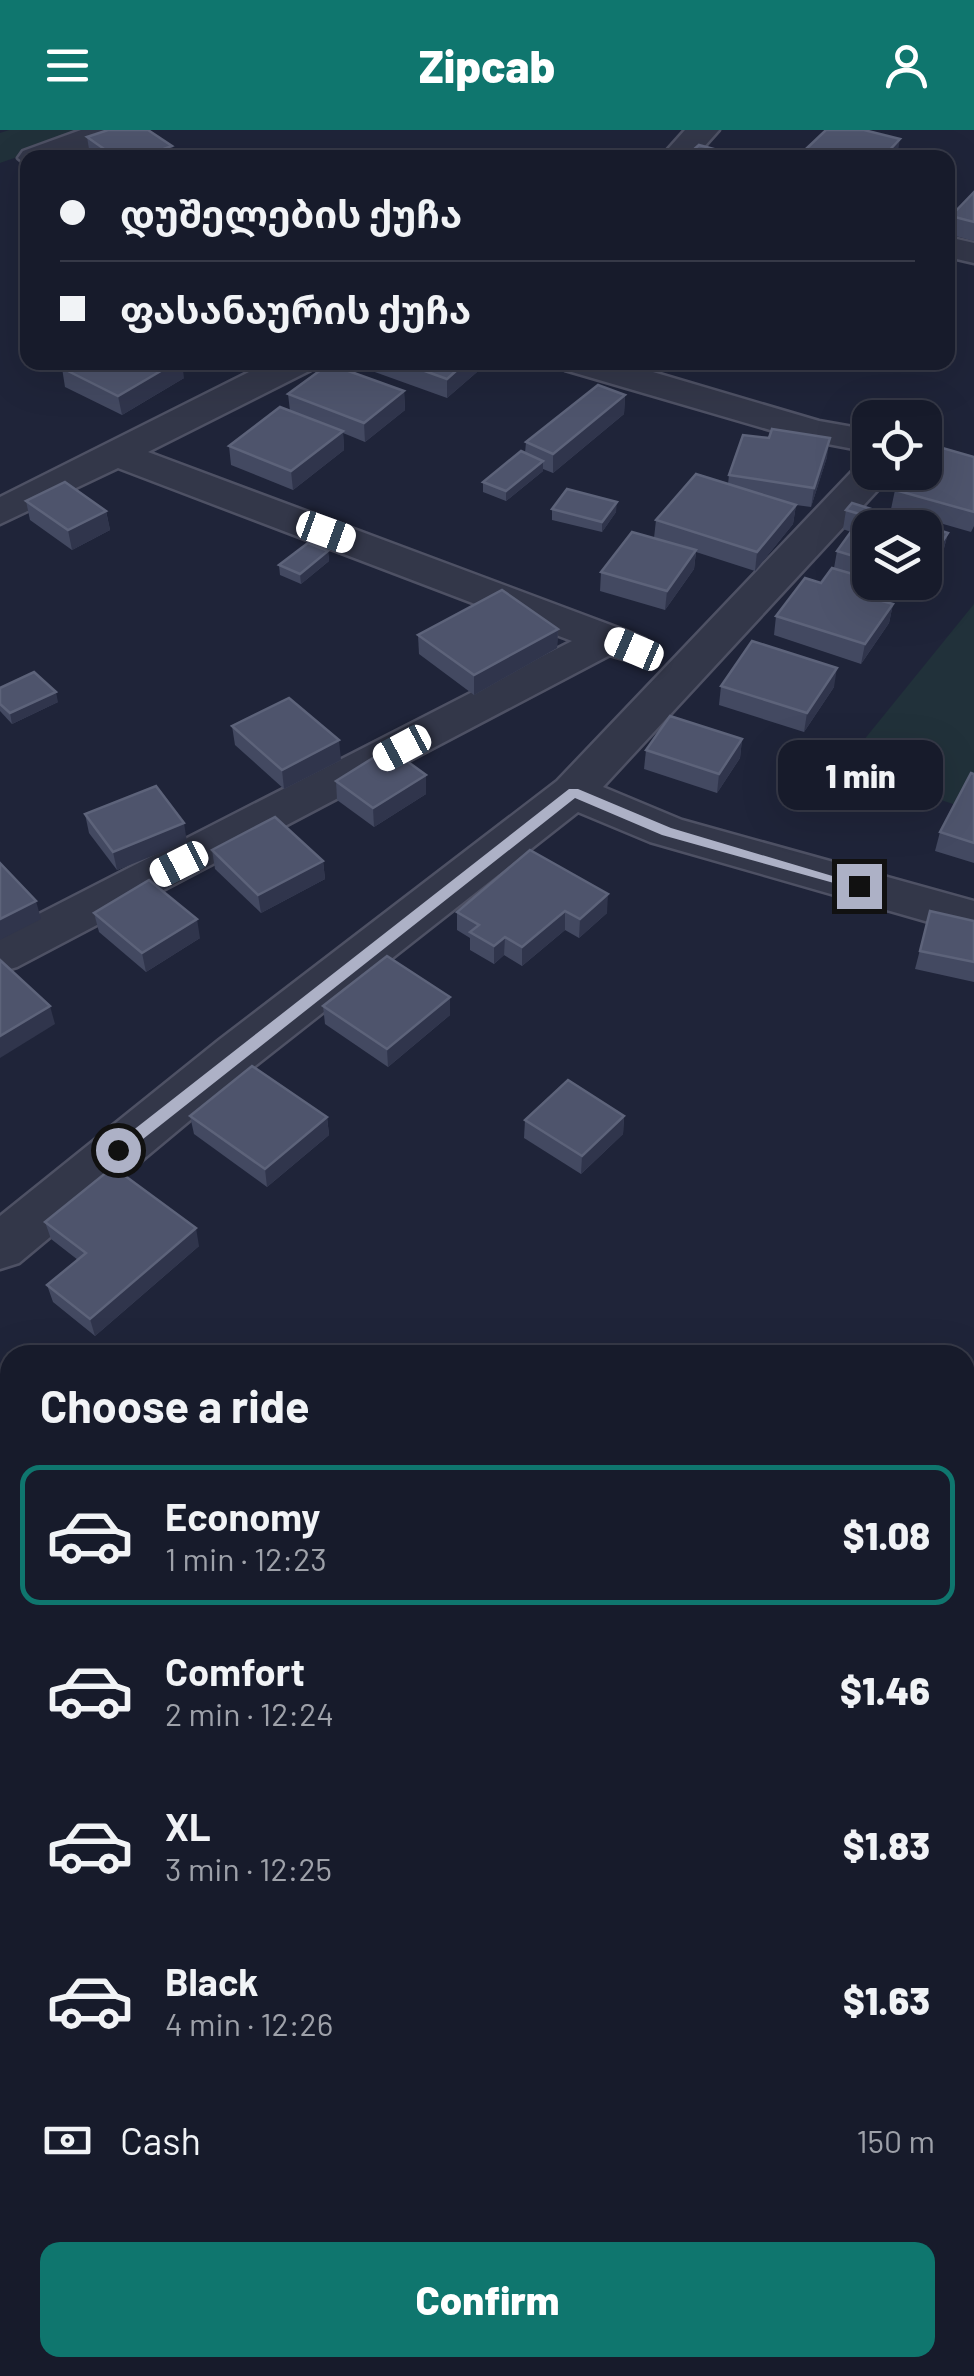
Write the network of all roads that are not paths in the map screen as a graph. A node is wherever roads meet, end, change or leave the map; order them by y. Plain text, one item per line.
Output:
1 (110, 130) edge
2 (703, 130) edge
3 (56, 150) edge
4 (684, 150) edge
5 (282, 370) edge
6 (605, 370) edge
7 (852, 438) edge
8 (114, 452) junction
9 (856, 490) edge
10 (0, 512) edge
11 (609, 639) junction
12 (684, 671) junction
13 (574, 792) junction
14 (974, 918) edge
15 (0, 955) edge
16 (0, 1247) edge

1 - 3 street
2 - 4 street
5 - 8 street
6 - 7 street
8 - 10 street
8 - 11 street
9 - 12 street
11 - 12 street
11 - 15 street
12 - 13 street
13 - 14 street
13 - 16 street

